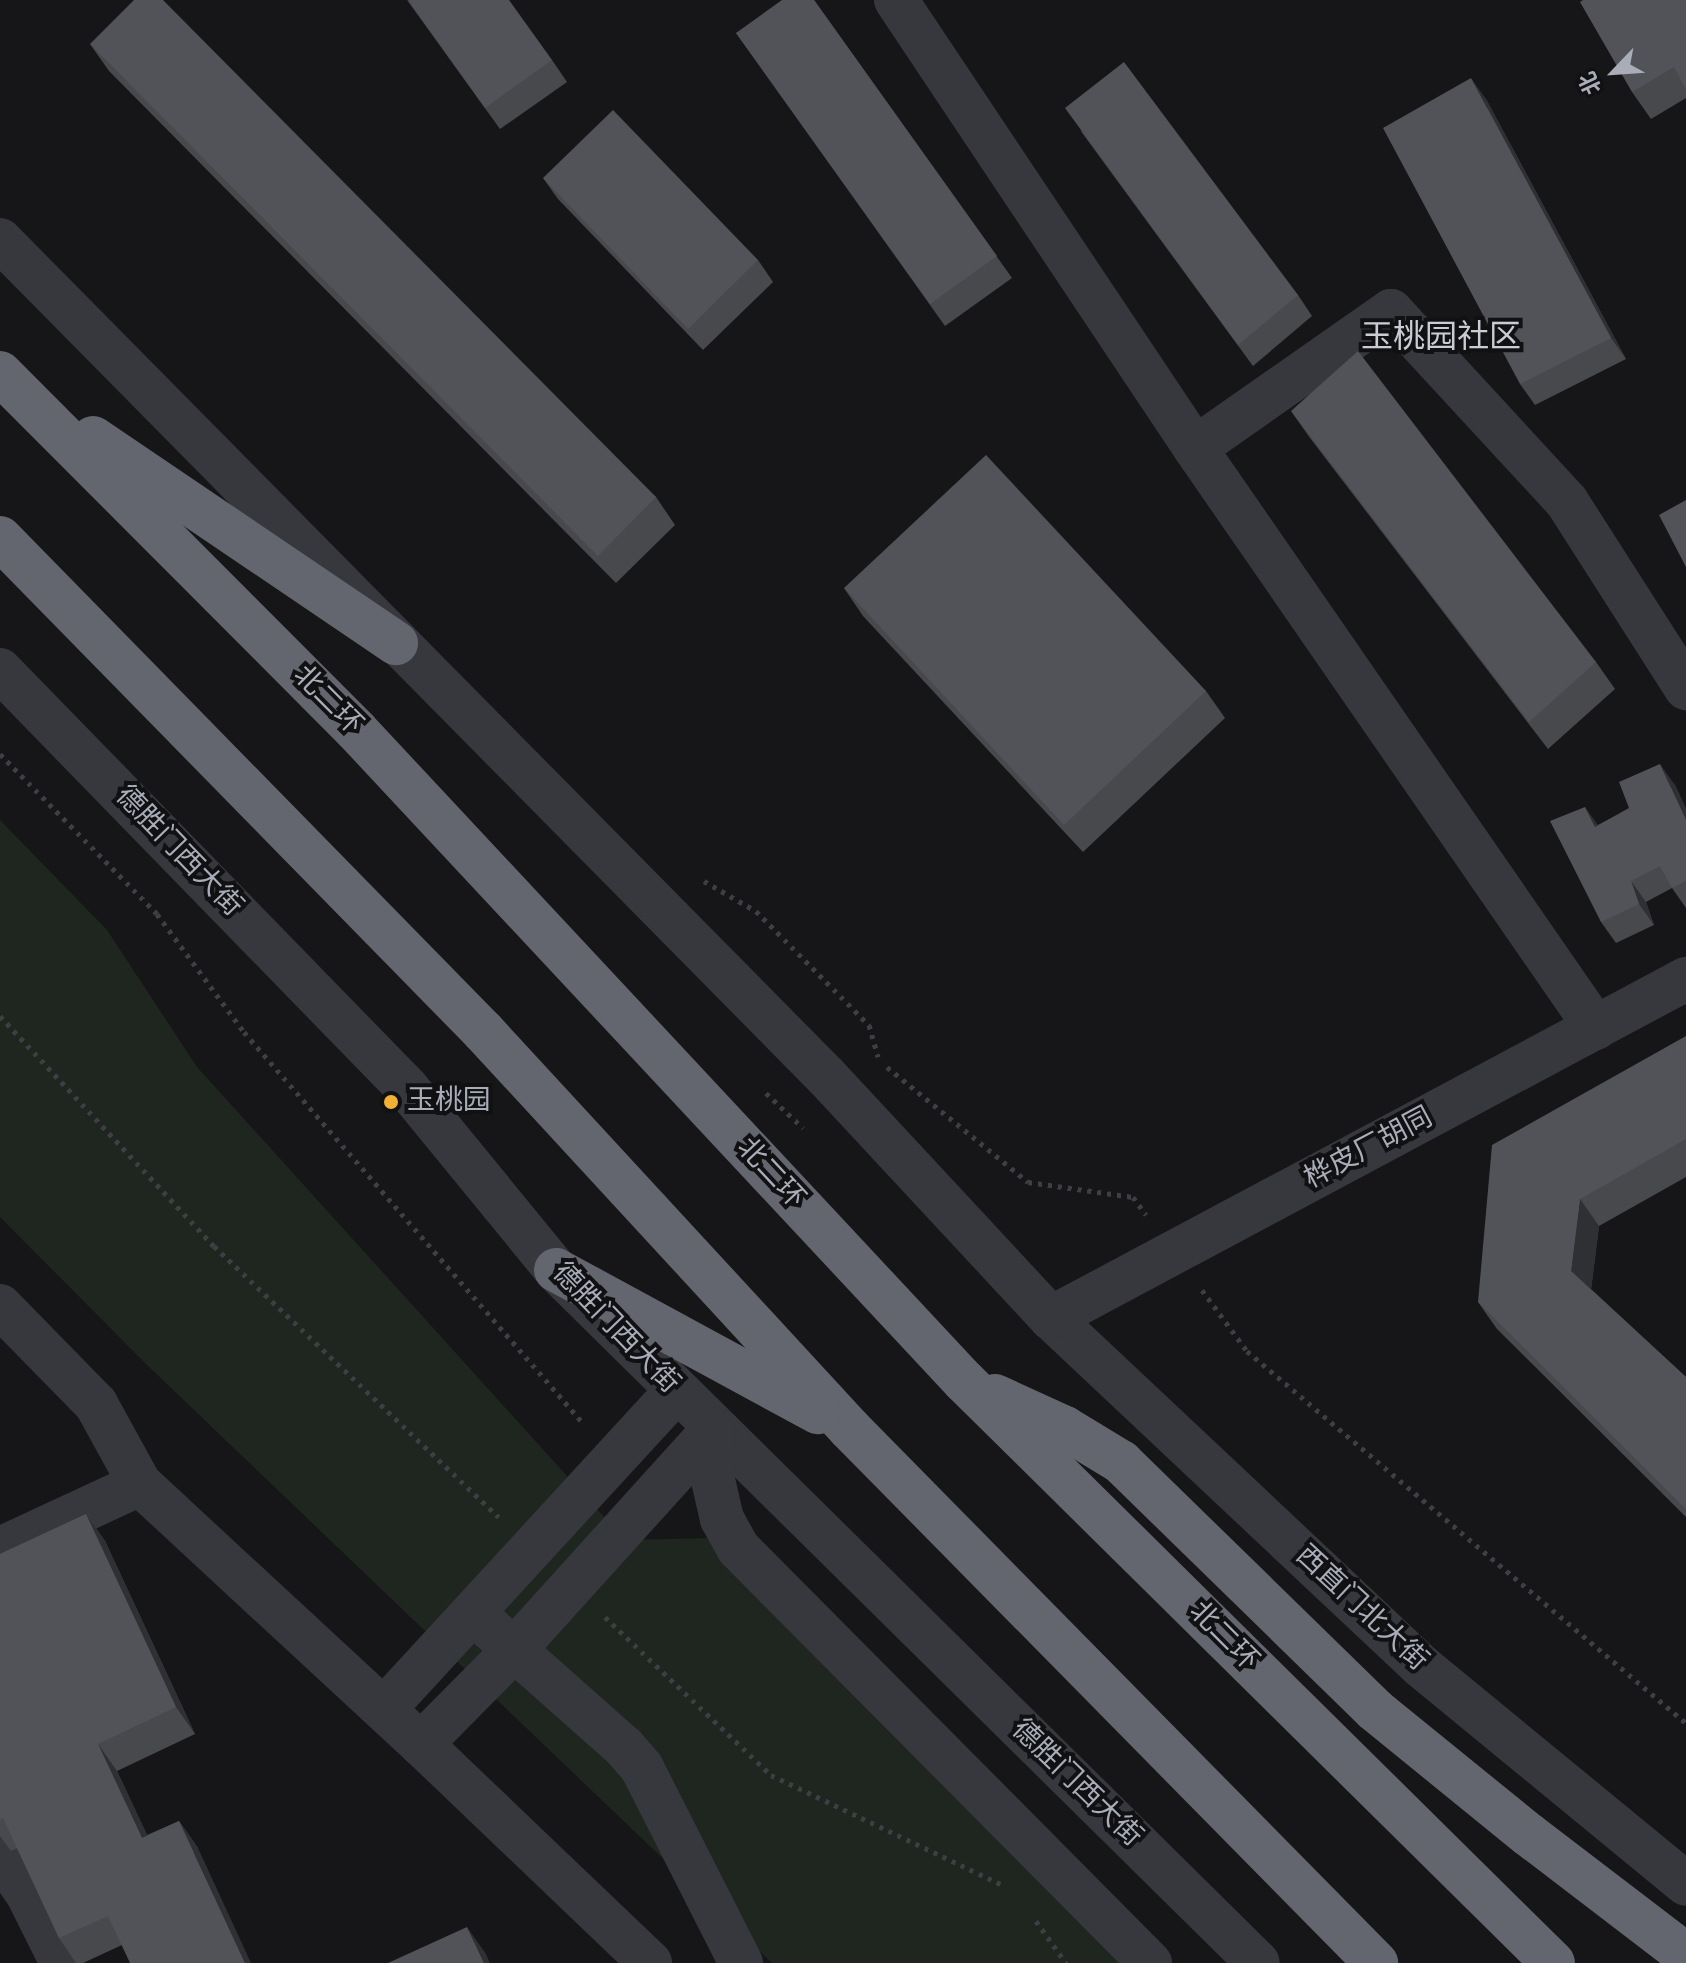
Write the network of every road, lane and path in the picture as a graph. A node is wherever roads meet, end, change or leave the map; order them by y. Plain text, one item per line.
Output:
1 (896, 0) edge
2 (0, 240) edge
3 (4, 376) edge
4 (1195, 448) junction
5 (0, 538) edge
6 (396, 643) junction
7 (0, 670) edge
8 (1686, 688) edge
9 (0, 754) edge
10 (703, 880) dead end
11 (1686, 979) edge
12 (0, 1016) edge
13 (1596, 1028) junction
14 (1174, 1252) junction
15 (556, 1270) junction
16 (0, 1306) edge
17 (1051, 1318) junction
18 (964, 1381) junction
19 (676, 1392) junction
20 (714, 1429) junction
21 (850, 1429) junction
22 (614, 1460) junction
23 (140, 1484) junction
24 (0, 1549) edge
25 (532, 1549) junction
26 (573, 1587) junction
27 (473, 1613) junction
28 (514, 1650) junction
29 (384, 1709) junction
30 (1686, 1723) edge
31 (421, 1744) junction
32 (0, 1855) edge
33 (1686, 1884) edge
34 (1016, 1892) dead end
35 (1032, 1915) dead end
36 (1686, 1955) edge
37 (62, 1963) edge
38 (650, 1963) edge
39 (741, 1963) edge
40 (1066, 1963) edge
41 (1150, 1963) edge
42 (1258, 1963) edge
43 (1376, 1963) edge
44 (1553, 1963) edge

1 - 4 street
2 - 6 street
3 - 6 highway
3 - 18 highway, 北二环
4 - 8 street
4 - 13 street
5 - 21 highway
6 - 17 street
7 - 15 street, 德胜门西大街
9 - 22 path
10 - 14 path
11 - 13 street, 桦皮厂胡同
12 - 25 path
13 - 14 street, 桦皮厂胡同
14 - 17 street, 桦皮厂胡同
14 - 30 path
15 - 19 street, 德胜门西大街
15 - 21 highway
16 - 23 street
17 - 33 street, 西直门北大街
18 - 36 highway
18 - 44 highway, 北二环
19 - 20 street, 德胜门西大街
19 - 22 street
20 - 26 street
20 - 41 street
20 - 42 street, 德胜门西大街
21 - 43 highway
22 - 25 street
23 - 24 street
23 - 29 street
25 - 27 street
26 - 28 street
26 - 34 path
27 - 28 street
27 - 29 street
28 - 31 street
28 - 39 street
29 - 31 street
31 - 38 street
32 - 37 street
35 - 40 path

